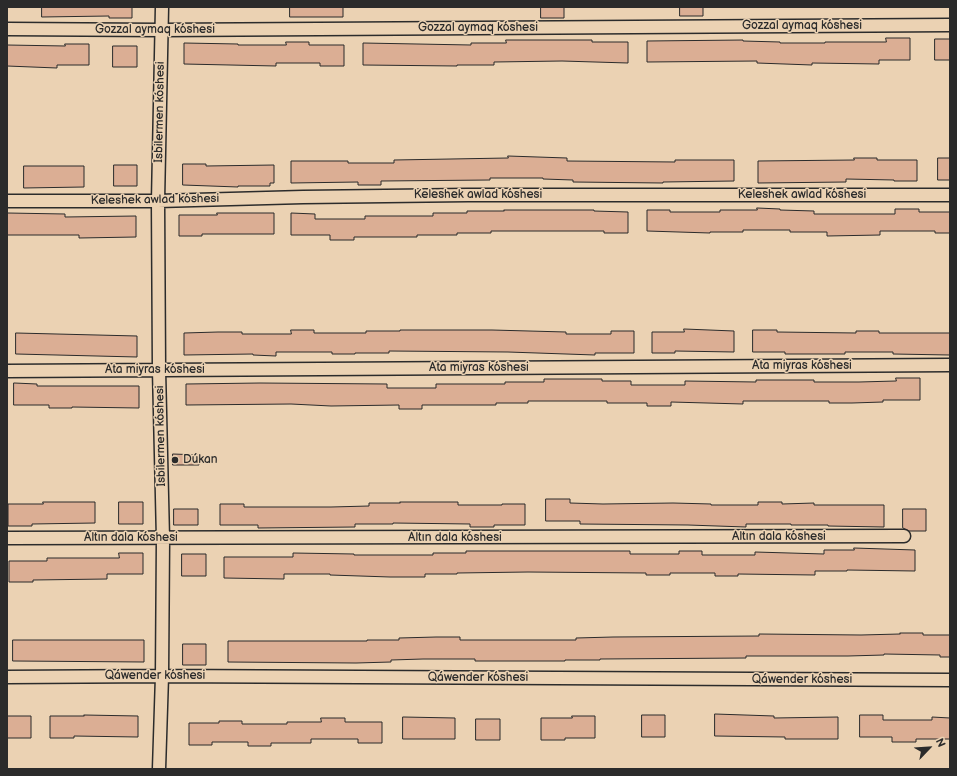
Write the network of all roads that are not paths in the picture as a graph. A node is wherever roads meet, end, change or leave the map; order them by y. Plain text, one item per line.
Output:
1 (162, 7) edge
2 (950, 26) edge
3 (7, 29) edge
4 (161, 30) junction
5 (950, 195) edge
6 (7, 201) edge
7 (158, 201) junction
8 (950, 365) edge
9 (159, 370) junction
10 (7, 371) edge
11 (904, 536) dead end
12 (7, 538) edge
13 (163, 538) junction
14 (162, 676) junction
15 (7, 677) edge
16 (950, 680) edge
17 (159, 769) edge

1 - 4 street, Isbilermen kóshesi
2 - 4 street, Gozzal aymaq kóshesi
3 - 4 street, Gozzal aymaq kóshesi
4 - 7 street, Isbilermen kóshesi
5 - 7 street, Keleshek awlad kóshesi
6 - 7 street, Keleshek awlad kóshesi
7 - 9 street, Isbilermen kóshesi
8 - 9 street, Ata miyras kóshesi
9 - 10 street, Ata miyras kóshesi
9 - 13 street, Isbilermen kóshesi
11 - 13 street, Altın dala kóshesi
12 - 13 street, Altın dala kóshesi
13 - 14 street, Isbilermen kóshesi
14 - 15 street, Qáwender kóshesi
14 - 16 street, Qáwender kóshesi
14 - 17 street, Isbilermen kóshesi

